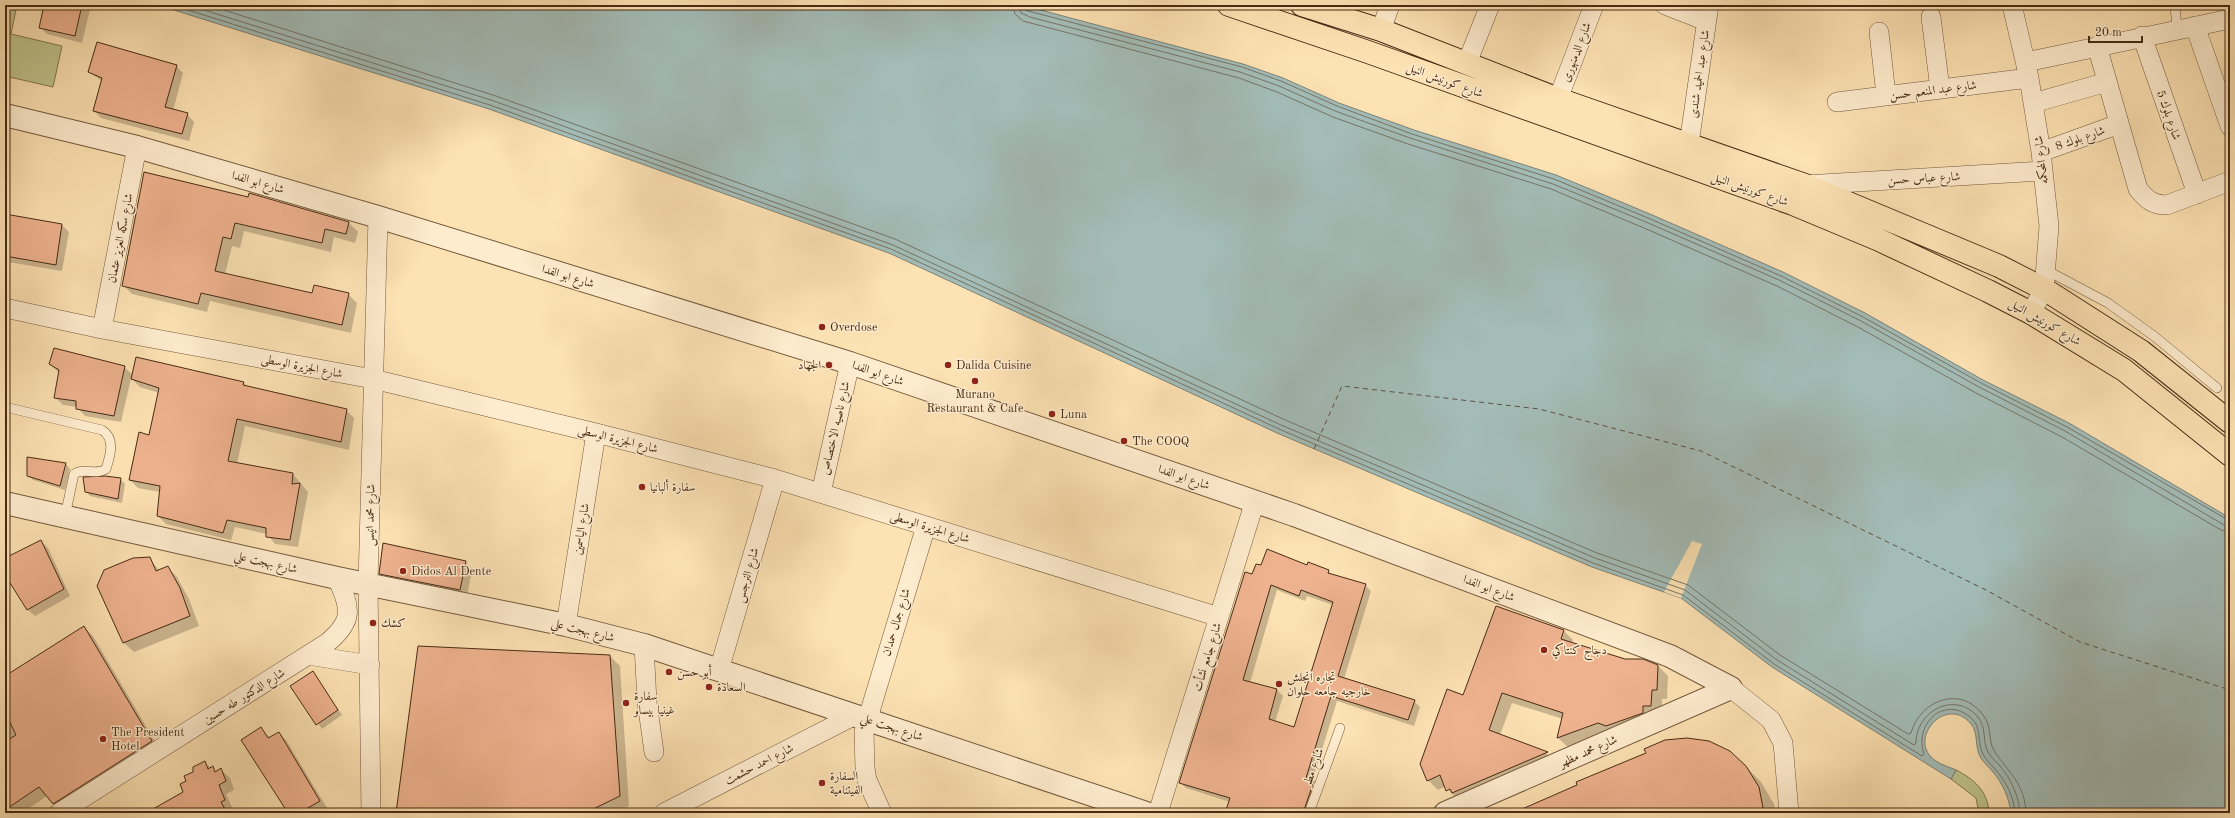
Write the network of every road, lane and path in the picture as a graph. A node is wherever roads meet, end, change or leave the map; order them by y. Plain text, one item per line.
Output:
1 (1230, 5) edge
2 (1390, 5) edge
3 (1490, 5) edge
4 (1594, 5) edge
5 (1665, 5) edge
6 (2012, 5) edge
7 (2175, 5) edge
8 (1307, 6) edge
9 (1707, 13) edge
10 (1931, 17) dead end
11 (2230, 19) edge
12 (2186, 27) junction
13 (1381, 30) junction
14 (1879, 32) dead end
15 (2142, 36) junction
16 (2097, 46) junction
17 (1467, 63) junction
18 (2027, 70) junction
19 (2107, 82) junction
20 (1940, 89) junction
21 (1886, 95) junction
22 (1558, 99) junction
23 (1838, 102) dead end
24 (2033, 103) junction
25 (5, 115) edge
26 (2119, 124) junction
27 (2230, 126) edge
28 (1689, 144) junction
29 (137, 147) junction
30 (2041, 152) junction
31 (2042, 171) junction
32 (2230, 181) edge
33 (1805, 185) junction
34 (2197, 194) junction
35 (378, 217) junction
36 (1999, 266) junction
37 (2045, 279) junction
38 (1988, 291) junction
39 (5, 308) edge
40 (2031, 313) junction
41 (102, 329) junction
42 (2148, 344) junction
43 (850, 363) junction
44 (373, 379) junction
45 (2217, 388) dead end
46 (5, 407) edge
47 (2230, 422) edge
48 (596, 433) junction
49 (2230, 455) edge
50 (775, 479) junction
51 (821, 493) junction
52 (1255, 501) junction
53 (5, 503) edge
54 (64, 516) junction
55 (926, 526) junction
56 (337, 578) junction
57 (368, 583) junction
58 (1219, 617) junction
59 (566, 625) junction
60 (644, 646) junction
61 (308, 655) junction
62 (370, 665) junction
63 (719, 670) junction
64 (1730, 688) junction
65 (861, 717) junction
66 (1340, 728) dead end
67 (654, 752) dead end
68 (668, 812) edge
69 (59, 813) edge
70 (371, 813) edge
71 (882, 813) edge
72 (1146, 813) edge
73 (1158, 813) edge
74 (1309, 813) edge
75 (1445, 813) edge
76 (1789, 813) edge

1 - 38 main road, شارع كورنيش النيل
2 - 13 street
3 - 17 street
4 - 22 street, شارع الدمنهورى
5 - 9 street
6 - 18 street, شارع المحكمه
7 - 12 lane
8 - 13 main road, شارع كورنيش النيل
9 - 28 street, شارع عبد الحميد شندى
10 - 20 street
11 - 12 street, شارع عبد المنعم حسن
12 - 15 street, شارع عبد المنعم حسن
12 - 27 street
13 - 17 main road, شارع كورنيش النيل
14 - 21 street
15 - 16 street, شارع عبد المنعم حسن
15 - 34 street, شارع بلوك 5
16 - 18 street, شارع عبد المنعم حسن
16 - 19 street
17 - 22 main road, شارع كورنيش النيل
18 - 20 street, شارع عبد المنعم حسن
18 - 24 street, شارع المحكمه
19 - 24 street
19 - 26 street
20 - 21 street, شارع عبد المنعم حسن
21 - 23 street, شارع عبد المنعم حسن
22 - 28 main road, شارع كورنيش النيل
24 - 30 street, شارع المحكمه
25 - 29 street, شارع ابو الفدا
26 - 30 street, شارع بلوك 8
26 - 34 street
28 - 33 main road, شارع كورنيش النيل
29 - 35 street, شارع ابو الفدا
29 - 41 street, شارع سكه العزيز عثمان
30 - 31 street, شارع المحكمه
31 - 33 street, شارع عباس حسن
31 - 37 street, شارع المحكمه
32 - 34 street
33 - 36 main road, شارع كورنيش النيل
35 - 43 street, شارع ابو الفدا
35 - 44 street, شارع محمد انيس
36 - 37 main road, شارع كورنيش النيل
36 - 38 main road
37 - 40 street, شارع المحكمه
37 - 42 main road, شارع كورنيش النيل
38 - 40 main road, شارع كورنيش النيل
39 - 41 street, شارع الجزيرة الوسطى
40 - 49 main road, شارع كورنيش النيل
41 - 44 street, شارع الجزيرة الوسطى
42 - 45 lane
42 - 47 main road, شارع كورنيش النيل
43 - 51 street, شارع ناصيه الاختصاص
43 - 52 street, شارع ابو الفدا
44 - 48 street, شارع الجزيرة الوسطى
44 - 57 street, شارع محمد انيس
46 - 54 lane
48 - 50 street, شارع الجزيرة الوسطى
48 - 59 street, شارع الياسمين
50 - 51 street, شارع الجزيرة الوسطى
50 - 63 street, شارع النرجس
51 - 55 street, شارع الجزيرة الوسطى
52 - 58 street, شارع جامع نشأت
52 - 64 street, شارع ابو الفدا
53 - 54 street, شارع بهجت علي
54 - 56 street, شارع بهجت علي
55 - 58 street, شارع الجزيرة الوسطى
55 - 65 street, شارع جمال حمدان
56 - 57 street, شارع بهجت علي
56 - 61 street, شارع الدكتور طه حسين
57 - 59 street, شارع بهجت علي
57 - 62 street, شارع محمد انيس
58 - 73 street, شارع جامع نشأت
59 - 60 street, شارع بهجت علي
60 - 63 street, شارع بهجت علي
60 - 67 street
61 - 62 street
61 - 69 street, شارع الدكتور طه حسين
62 - 70 street, شارع محمد انيس
63 - 65 street, شارع بهجت علي
64 - 75 street, شارع محمد مظهر
64 - 76 street
65 - 68 street, شارع احمد حشمت
65 - 71 street, شارع جمال حمدان
65 - 72 street, شارع بهجت علي
66 - 74 lane, شارع مطر

